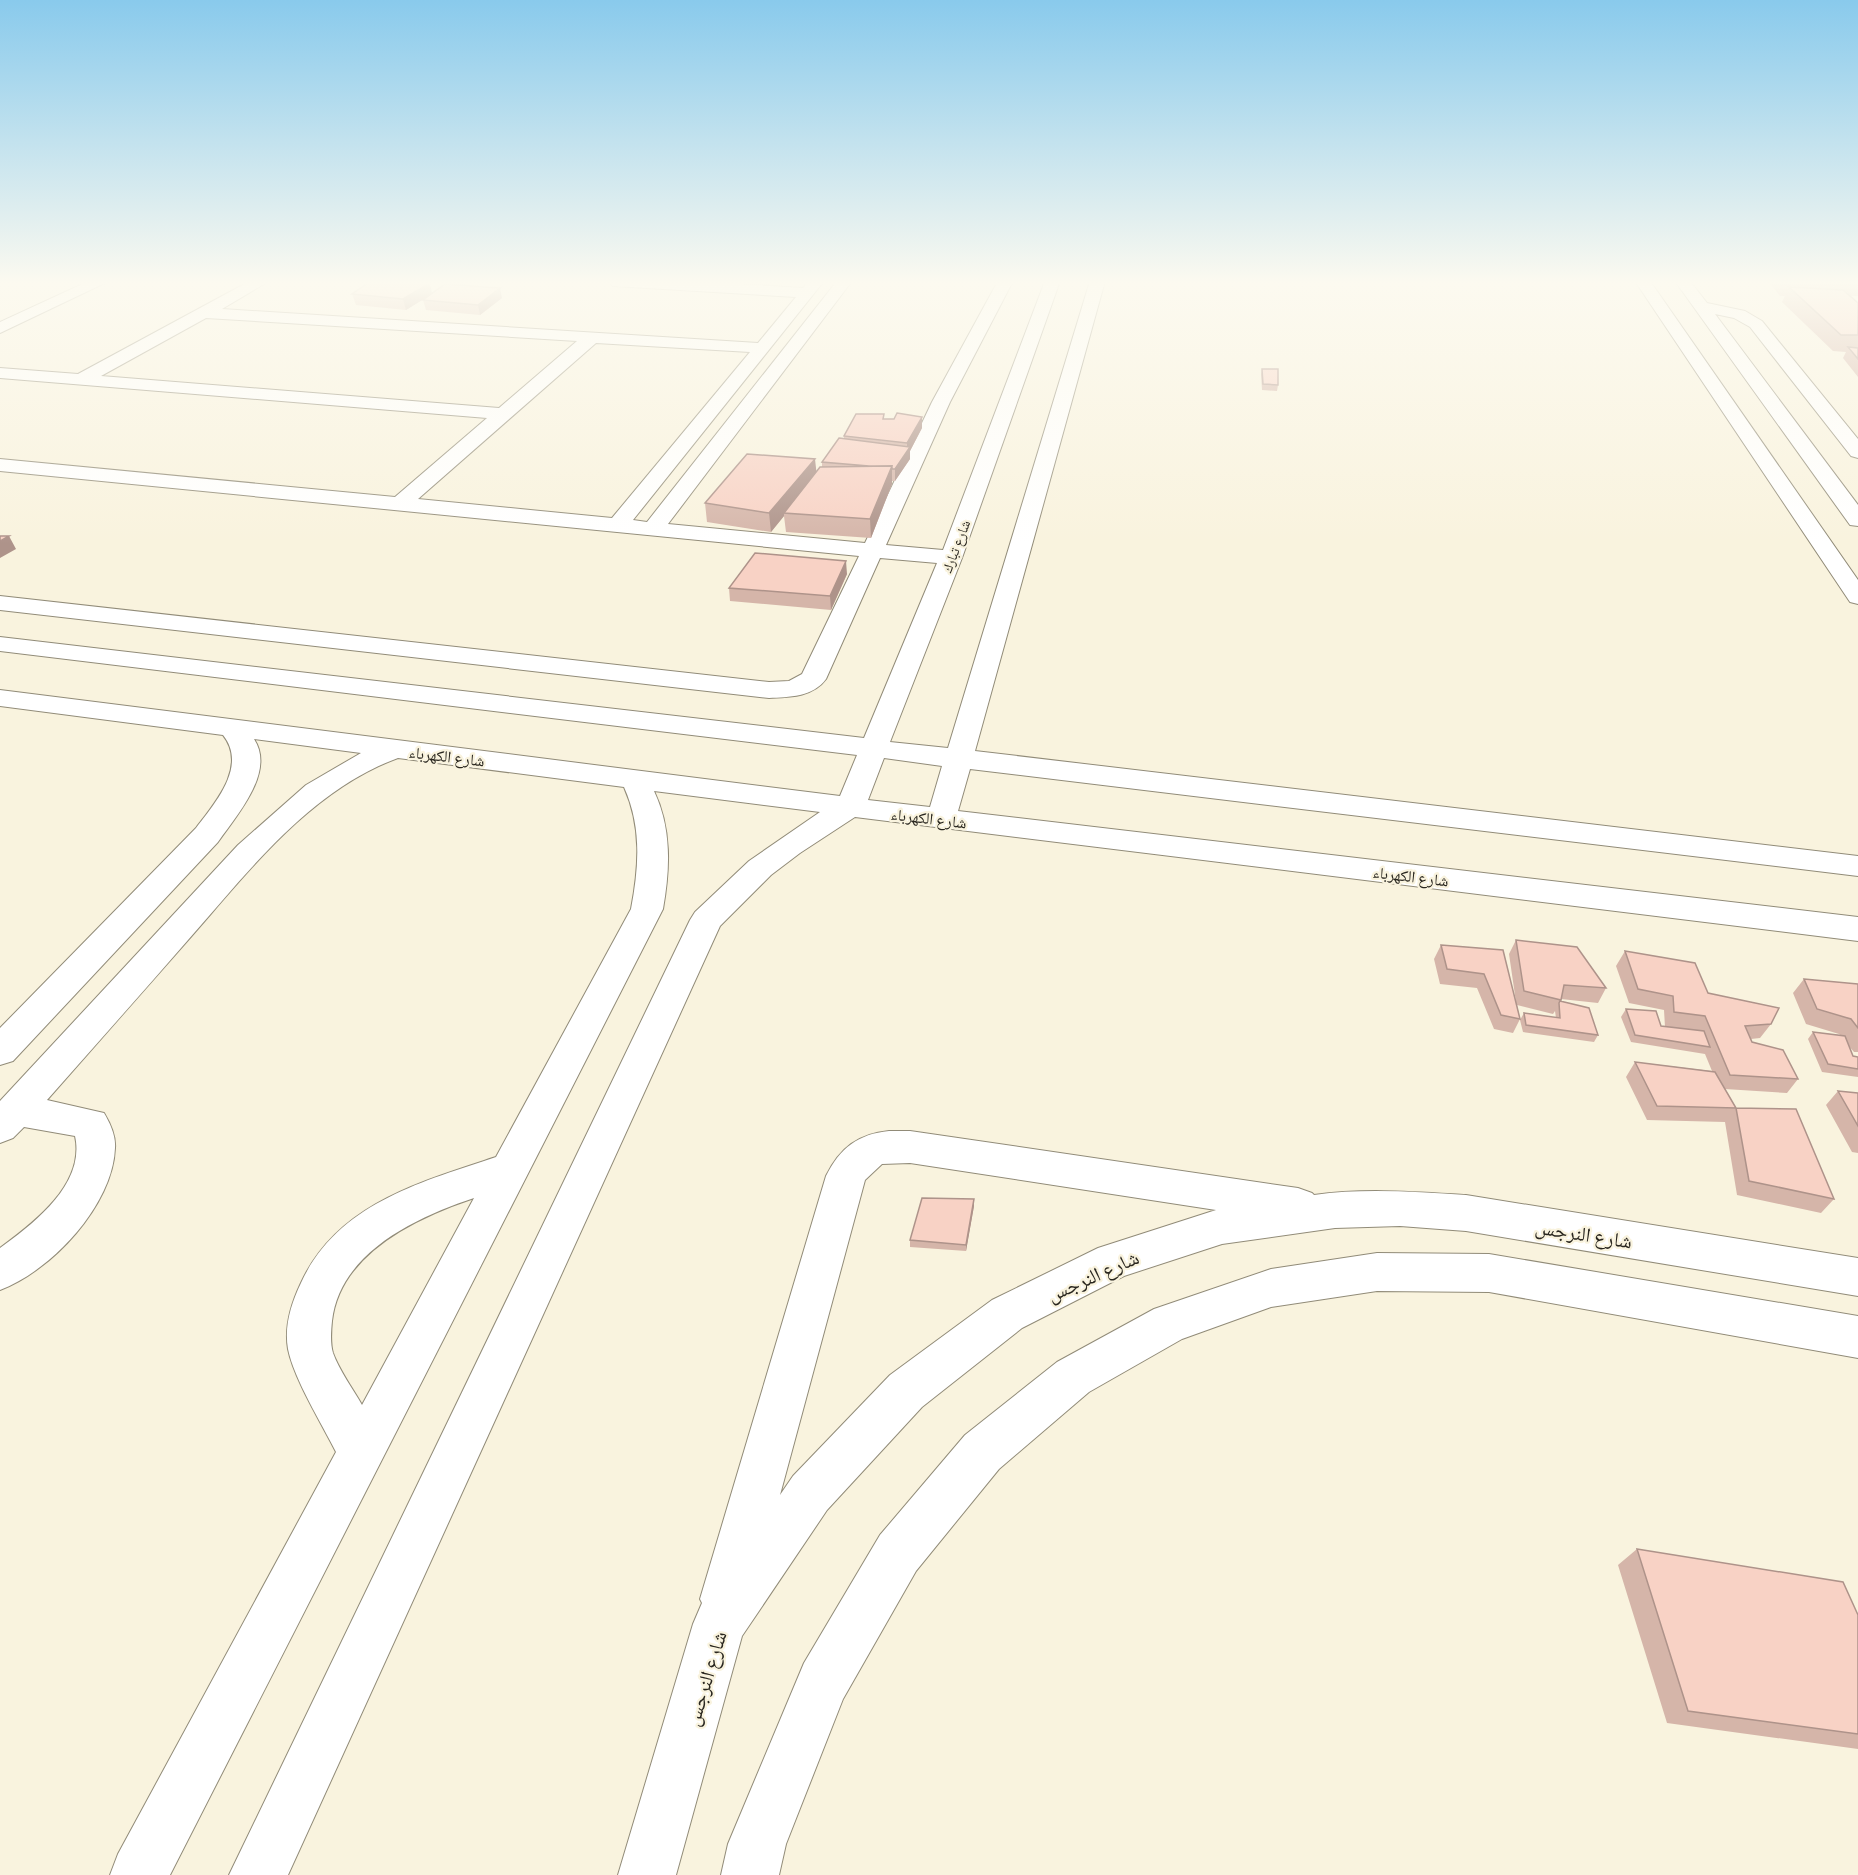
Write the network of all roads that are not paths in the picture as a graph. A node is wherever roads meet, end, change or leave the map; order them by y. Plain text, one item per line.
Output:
1 (101, 368) edge
2 (556, 368) edge
3 (745, 368) edge
4 (777, 368) edge
5 (959, 368) edge
6 (1020, 368) edge
7 (1062, 368) edge
8 (1702, 368) edge
9 (1746, 368) edge
10 (1792, 368) edge
11 (0, 373) edge
12 (80, 380) junction
13 (504, 414) junction
14 (1856, 446) edge
15 (0, 465) edge
16 (105, 475) junction
17 (75, 494) dead end
18 (400, 504) junction
19 (1858, 520) edge
20 (618, 525) junction
21 (653, 528) junction
22 (873, 550) junction
23 (951, 558) junction
24 (840, 569) edge
25 (864, 572) junction
26 (1858, 597) edge
27 (0, 603) edge
28 (0, 644) edge
29 (644, 676) junction
30 (0, 698) edge
31 (614, 718) junction
32 (232, 728) junction
33 (396, 749) junction
34 (875, 749) junction
35 (960, 759) junction
36 (635, 780) junction
37 (850, 807) junction
38 (941, 819) junction
39 (1858, 866) edge
40 (1858, 929) edge
41 (0, 1052) edge
42 (8, 1118) edge
43 (510, 1169) junction
44 (1335, 1210) junction
45 (0, 1271) edge
46 (1858, 1277) edge
47 (1858, 1337) edge
48 (362, 1452) junction
49 (719, 1624) junction
50 (139, 1875) edge
51 (258, 1875) edge
52 (647, 1875) edge
53 (750, 1875) edge

1 - 12 street
2 - 13 street
3 - 20 street
4 - 21 street
5 - 22 street
6 - 23 street, شارع تبارك
7 - 35 street
8 - 26 street
9 - 19 street
10 - 14 street
11 - 12 street
12 - 13 street
13 - 18 street
15 - 16 street
16 - 17 street
16 - 18 street
18 - 20 street
20 - 21 street
21 - 22 street
22 - 23 street
22 - 25 street
23 - 34 street, شارع تبارك
24 - 25 street
25 - 29 street
27 - 29 street
28 - 31 street
29 - 31 street
30 - 32 street, شارع الكهرباء
31 - 34 street
32 - 33 street, شارع الكهرباء
32 - 41 street
33 - 36 street, شارع الكهرباء
33 - 42 street
34 - 35 street
34 - 37 street, شارع تبارك
35 - 38 street
35 - 39 street
36 - 37 street, شارع الكهرباء
36 - 43 street
37 - 38 street, شارع الكهرباء
37 - 51 street
38 - 40 street, شارع الكهرباء
42 - 45 street
43 - 48 street
43 - 48 street
44 - 46 street, شارع النرجس
44 - 49 street, شارع النرجس
44 - 49 street
47 - 53 street
48 - 50 street
49 - 52 street, شارع النرجس

